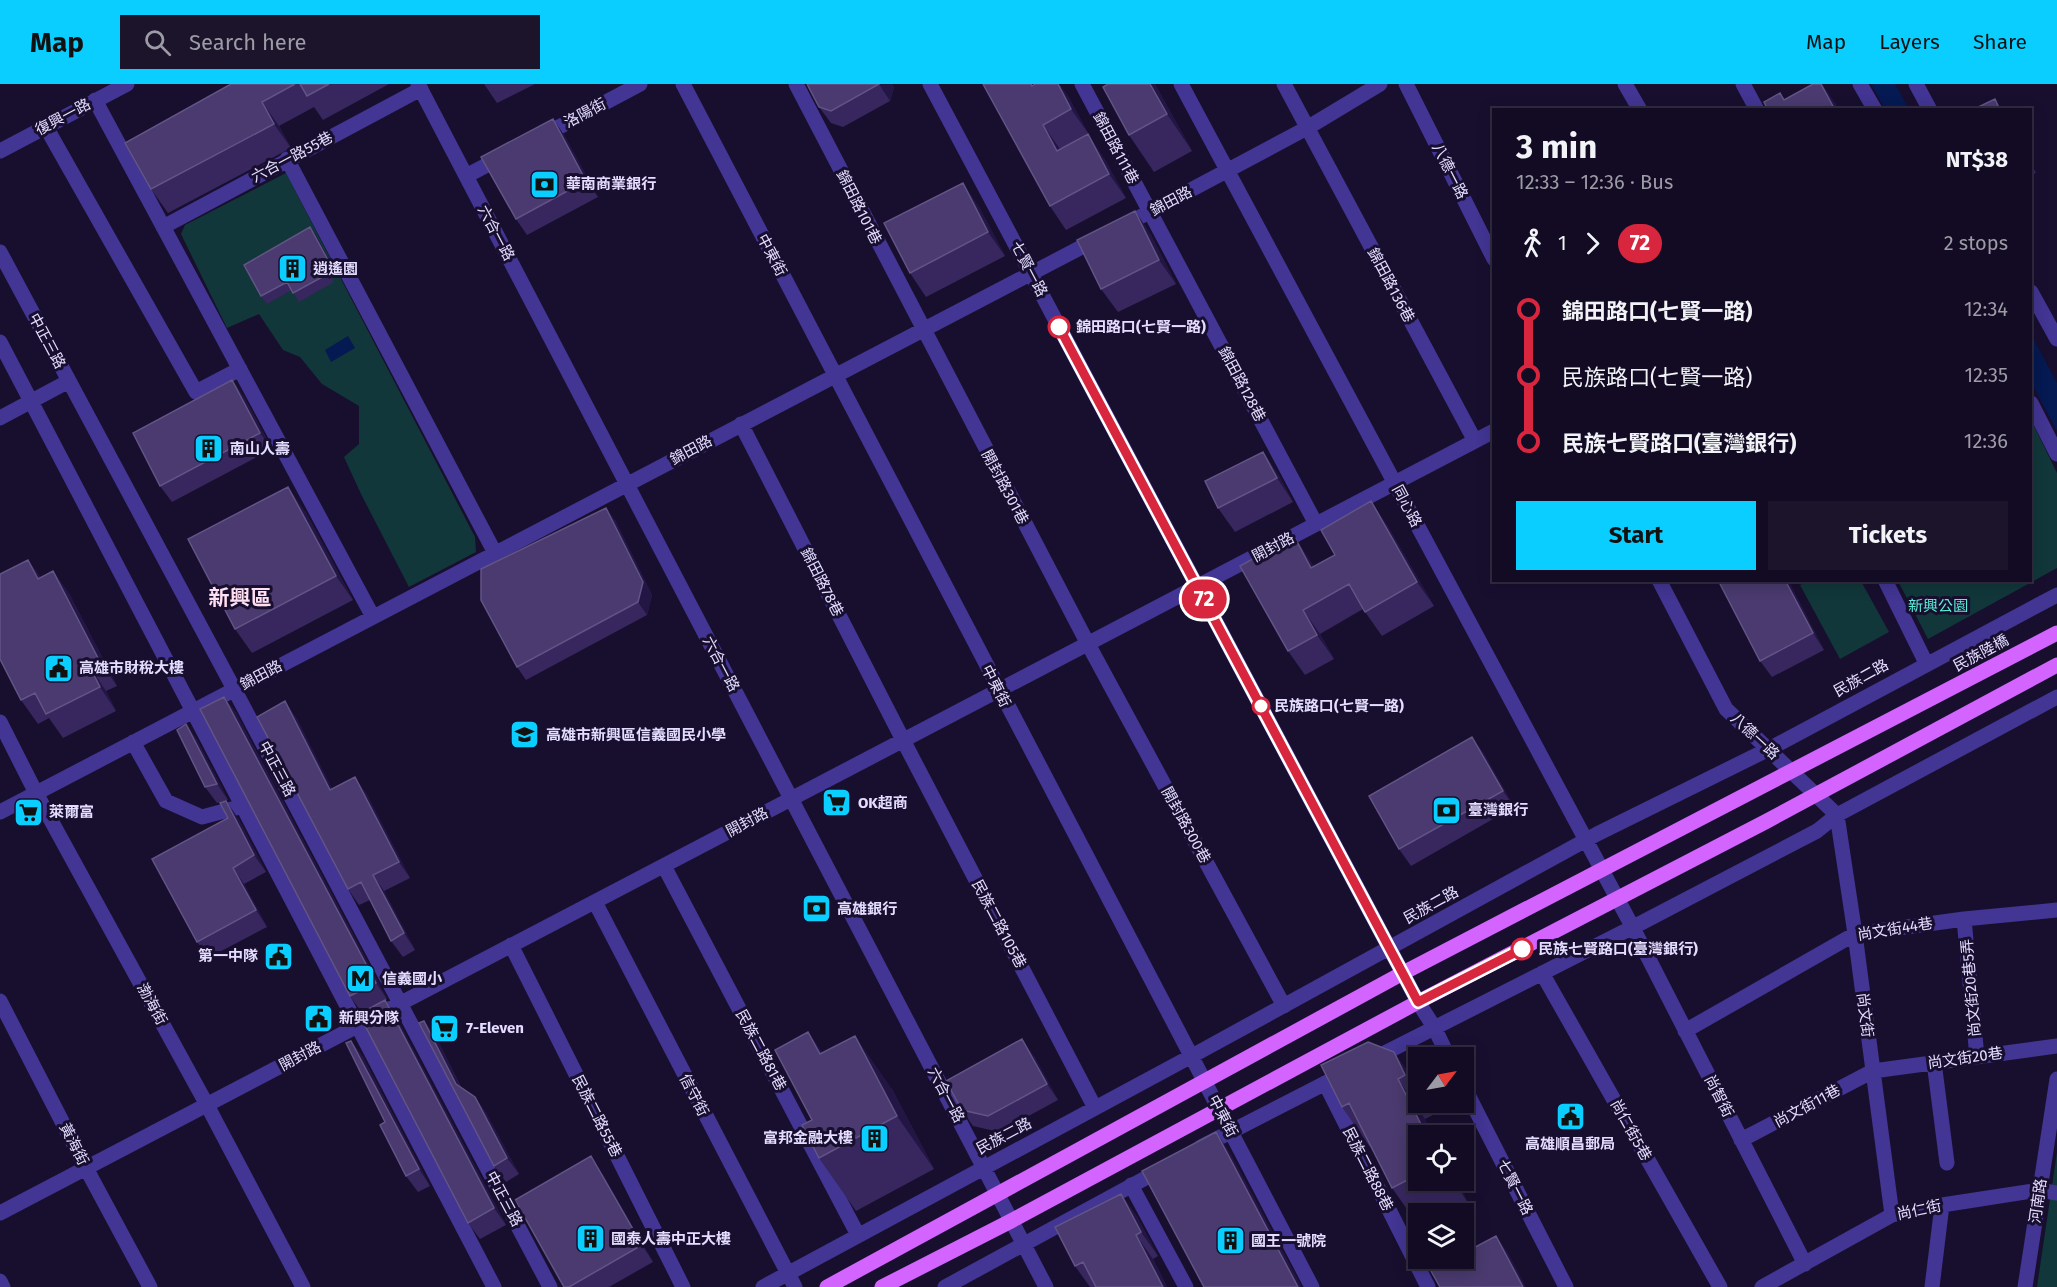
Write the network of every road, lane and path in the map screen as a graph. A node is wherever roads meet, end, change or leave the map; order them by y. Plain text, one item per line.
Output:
1 (127, 84) edge
2 (640, 84) edge
3 (682, 84) edge
4 (796, 84) edge
5 (930, 84) edge
6 (1082, 84) edge
7 (1181, 84) edge
8 (1284, 84) edge
9 (1380, 84) edge
10 (1406, 84) edge
11 (1625, 84) edge
12 (1743, 84) edge
13 (1860, 84) edge
14 (1916, 84) edge
15 (420, 86) edge
16 (95, 100) junction
17 (1639, 108) edge
18 (1756, 108) edge
19 (1874, 108) edge
20 (1929, 108) edge
21 (46, 127) junction
22 (1307, 128) junction
23 (0, 151) edge
24 (287, 159) junction
25 (1228, 171) junction
26 (466, 176) junction
27 (1151, 212) junction
28 (163, 227) junction
29 (0, 252) edge
30 (1492, 255) edge
31 (1030, 272) junction
32 (2032, 294) edge
33 (922, 329) junction
34 (2057, 339) edge
35 (0, 342) edge
36 (240, 369) junction
37 (836, 374) junction
38 (69, 381) junction
39 (31, 401) junction
40 (2032, 405) edge
41 (0, 418) edge
42 (741, 424) junction
43 (1492, 432) edge
44 (1475, 441) junction
45 (2057, 454) edge
46 (1395, 483) junction
47 (627, 484) junction
48 (1316, 524) junction
49 (495, 553) junction
50 (1660, 582) edge
51 (1886, 582) edge
52 (1198, 586) junction
53 (2057, 595) edge
54 (372, 617) junction
55 (2057, 633) edge
56 (1088, 644) junction
57 (1926, 663) junction
58 (2057, 665) edge
59 (234, 689) junction
60 (998, 690) junction
61 (2057, 697) edge
62 (193, 711) junction
63 (0, 722) edge
64 (903, 740) junction
65 (134, 742) junction
66 (1769, 749) junction
67 (1792, 771) junction
68 (36, 793) junction
69 (1816, 794) junction
70 (791, 799) junction
71 (243, 806) junction
72 (0, 812) edge
73 (1837, 815) junction
74 (1586, 840) junction
75 (664, 866) junction
76 (1601, 869) junction
77 (1618, 900) junction
78 (595, 902) junction
79 (2057, 910) edge
80 (1964, 919) junction
81 (1633, 928) junction
82 (1855, 934) junction
83 (512, 945) junction
84 (1390, 948) junction
85 (1403, 973) junction
86 (1542, 973) junction
87 (0, 1001) edge
88 (1418, 1002) junction
89 (401, 1003) junction
90 (1284, 1006) junction
91 (358, 1026) junction
92 (1434, 1027) junction
93 (1685, 1031) junction
94 (2057, 1046) edge
95 (1444, 1047) edge
96 (1191, 1056) junction
97 (1977, 1057) junction
98 (1934, 1062) junction
99 (1873, 1071) junction
100 (2057, 1079) edge
101 (1204, 1081) junction
102 (1325, 1083) junction
103 (207, 1105) junction
104 (1474, 1107) edge
105 (1095, 1108) junction
106 (1220, 1109) junction
107 (1231, 1131) junction
108 (1741, 1140) junction
109 (1947, 1163) dead end
110 (86, 1168) junction
111 (983, 1168) junction
112 (1131, 1185) junction
113 (2039, 1190) junction
114 (2057, 1193) edge
115 (997, 1195) junction
116 (1942, 1205) junction
117 (0, 1213) edge
118 (1892, 1215) junction
119 (1011, 1221) junction
120 (858, 1235) junction
121 (1023, 1245) junction
122 (1805, 1264) junction
123 (787, 1273) junction
124 (0, 1281) edge
125 (3, 1287) edge
126 (150, 1287) edge
127 (303, 1287) edge
128 (494, 1287) edge
129 (550, 1287) edge
130 (683, 1287) edge
131 (763, 1287) edge
132 (795, 1287) edge
133 (827, 1287) edge
134 (882, 1287) edge
135 (945, 1287) edge
136 (1047, 1287) edge
137 (1186, 1287) edge
138 (1312, 1287) edge
139 (1428, 1287) edge
140 (1566, 1287) edge
141 (1720, 1287) edge
142 (1762, 1287) edge
143 (1932, 1287) edge
144 (2025, 1287) edge

1 - 16 street, 復興一路
2 - 26 street, 洛陽街
3 - 37 street, 中東街
4 - 33 street, 錦田路101巷
5 - 31 street, 七賢一路
6 - 27 street, 錦田路111巷
7 - 25 street, 同心路
8 - 22 street, 錦田路136巷
9 - 22 street, 錦田路
10 - 30 street, 八德一路
11 - 17 street
12 - 18 street
13 - 19 street
14 - 20 street
15 - 24 street, 六合一路55巷
15 - 26 street, 六合一路
16 - 21 street, 復興一路
16 - 28 street
21 - 23 street, 復興一路
21 - 36 street
22 - 25 street, 錦田路
22 - 44 street, 錦田路136巷
24 - 28 street, 六合一路55巷
24 - 49 street
25 - 27 street, 錦田路
25 - 46 street, 同心路
26 - 47 street, 六合一路
27 - 31 street, 錦田路
27 - 48 street, 錦田路128巷
28 - 36 street
29 - 38 street, 中正三路
31 - 33 street, 錦田路
31 - 52 street, 七賢一路
32 - 34 street
33 - 37 street, 錦田路
33 - 56 street, 開封路301巷
35 - 39 street
36 - 54 street
37 - 42 street, 錦田路
37 - 60 street, 中東街
38 - 39 street
38 - 59 street, 中正三路
39 - 41 street
39 - 62 street
40 - 45 street
42 - 47 street, 錦田路
42 - 64 street, 錦田路78巷
43 - 44 street, 開封路
44 - 46 street, 開封路
46 - 48 street, 開封路
46 - 74 street, 同心路
47 - 49 street, 錦田路
47 - 70 street, 六合一路
48 - 52 street, 開封路
49 - 54 street, 錦田路
50 - 66 street, 八德一路
51 - 57 street
52 - 56 street, 開封路
52 - 84 street, 七賢一路
53 - 57 street, 民族二路
54 - 59 street, 錦田路
55 - 67 main road, 民族陸橋
56 - 60 street, 開封路
56 - 90 street, 開封路300巷
57 - 66 street, 民族二路
58 - 69 main road
59 - 62 street, 錦田路
59 - 89 street, 中正三路
60 - 64 street, 開封路
60 - 96 street, 中東街
61 - 73 street
62 - 65 street, 錦田路
62 - 71 street
63 - 68 street, 渤海街
64 - 70 street, 開封路
64 - 105 street, 民族二路105巷
65 - 68 street, 錦田路
65 - 71 street
66 - 67 street, 八德一路
66 - 74 street, 民族二路
67 - 69 street, 八德一路
67 - 76 main road
68 - 72 street, 錦田路
68 - 103 street, 渤海街
69 - 73 street, 八德一路
69 - 77 main road
70 - 75 street, 開封路
70 - 111 street, 六合一路
71 - 91 street
73 - 81 street
73 - 82 street, 尚文街
74 - 76 street, 同心路
74 - 84 street, 民族二路
75 - 78 street, 開封路
75 - 120 street, 民族二路81巷
76 - 77 street, 同心路
76 - 85 main road
77 - 81 street, 同心路
77 - 88 main road
78 - 83 street, 開封路
78 - 123 street, 信守街
79 - 80 street, 尚文街44巷
80 - 82 street, 尚文街44巷
80 - 97 street, 尚文街20巷5弄
81 - 86 street
81 - 93 street, 尚智街
82 - 93 street, 尚文街44巷
82 - 99 street, 尚文街
83 - 89 street, 開封路
83 - 130 street, 民族二路55巷
84 - 85 street, 七賢一路
84 - 90 street, 民族二路
85 - 88 street, 七賢一路
85 - 101 main road
86 - 92 street
86 - 141 street, 尚仁街5巷
87 - 110 street, 黃海街
88 - 92 street, 七賢一路
88 - 106 main road
89 - 91 street, 開封路
89 - 129 street, 中正三路
90 - 96 street, 民族二路
91 - 103 street, 開封路
91 - 128 street
92 - 95 street, 七賢一路
92 - 102 street
93 - 108 street, 尚智街
94 - 97 street, 尚文街20巷
96 - 101 street, 中東街
96 - 105 street, 民族二路
97 - 98 street, 尚文街20巷
98 - 99 street, 尚文街20巷
98 - 109 street
99 - 108 street, 尚文街11巷
99 - 118 street, 尚文街
100 - 113 street, 河南路
101 - 106 street, 中東街
101 - 115 main road
102 - 107 street
102 - 139 street, 民族二路88巷
103 - 110 street, 開封路
103 - 127 street, 渤海街
104 - 140 street, 七賢一路
105 - 111 street, 民族二路
106 - 107 street, 中東街
106 - 119 main road
107 - 112 street
107 - 138 street, 中東街
108 - 122 street, 尚智街
110 - 117 street, 開封路
110 - 126 street, 黃海街
111 - 115 street, 六合一路
111 - 120 street, 民族二路
112 - 121 street
112 - 137 street
113 - 114 street, 尚仁街
113 - 116 street, 尚仁街
113 - 144 street, 河南路
115 - 119 street, 六合一路
115 - 133 main road
116 - 118 street, 尚仁街
116 - 143 street
118 - 122 street, 尚仁街
119 - 121 street, 六合一路
119 - 134 main road
120 - 123 street, 民族二路
121 - 135 street
121 - 136 street, 六合一路
122 - 142 street, 尚仁街
123 - 131 street, 民族二路
123 - 132 street, 信守街
124 - 125 street

